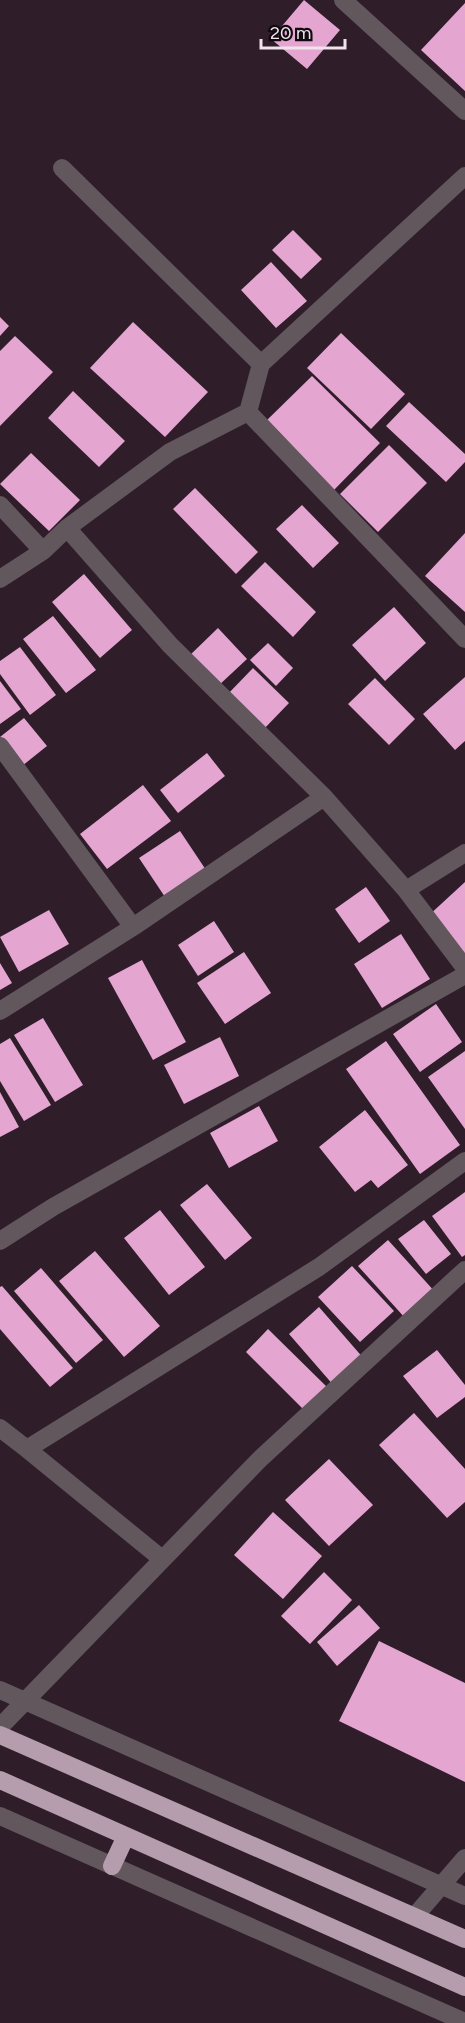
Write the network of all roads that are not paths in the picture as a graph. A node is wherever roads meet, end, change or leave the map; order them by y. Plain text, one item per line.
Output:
1 (343, 0) edge
2 (465, 111) edge
3 (62, 168) dead end
4 (465, 176) edge
5 (261, 364) junction
6 (248, 412) junction
7 (0, 505) edge
8 (67, 528) junction
9 (43, 551) junction
10 (0, 579) edge
11 (465, 639) edge
12 (0, 746) edge
13 (324, 797) junction
14 (465, 853) edge
15 (406, 890) junction
16 (133, 927) junction
17 (465, 968) edge
18 (465, 975) edge
19 (0, 1011) edge
20 (465, 1161) edge
21 (0, 1241) edge
22 (465, 1270) edge
23 (0, 1428) edge
24 (27, 1449) junction
25 (162, 1559) junction
26 (0, 1690) edge
27 (26, 1700) junction
28 (0, 1727) edge
29 (0, 1735) edge
30 (0, 1780) edge
31 (0, 1816) edge
32 (126, 1836) junction
33 (465, 1858) edge
34 (112, 1866) junction
35 (442, 1885) junction
36 (465, 1896) edge
37 (415, 1916) junction
38 (465, 1940) edge
39 (465, 1987) edge
40 (465, 2022) edge

1 - 2 street
3 - 5 street
4 - 5 street
5 - 6 street
6 - 8 street
6 - 11 street
7 - 9 street
8 - 9 street
8 - 13 street
9 - 10 street
12 - 16 street
13 - 15 street
13 - 16 street
14 - 15 street
15 - 17 street
16 - 19 street
18 - 21 street
20 - 24 street
22 - 25 street
23 - 24 street
24 - 25 street
25 - 27 street
26 - 27 street
27 - 28 street
27 - 35 street
29 - 37 highway
30 - 32 highway
31 - 34 street
32 - 34 highway
32 - 39 highway
33 - 35 street
34 - 40 street
35 - 36 street
35 - 37 street
37 - 38 highway

